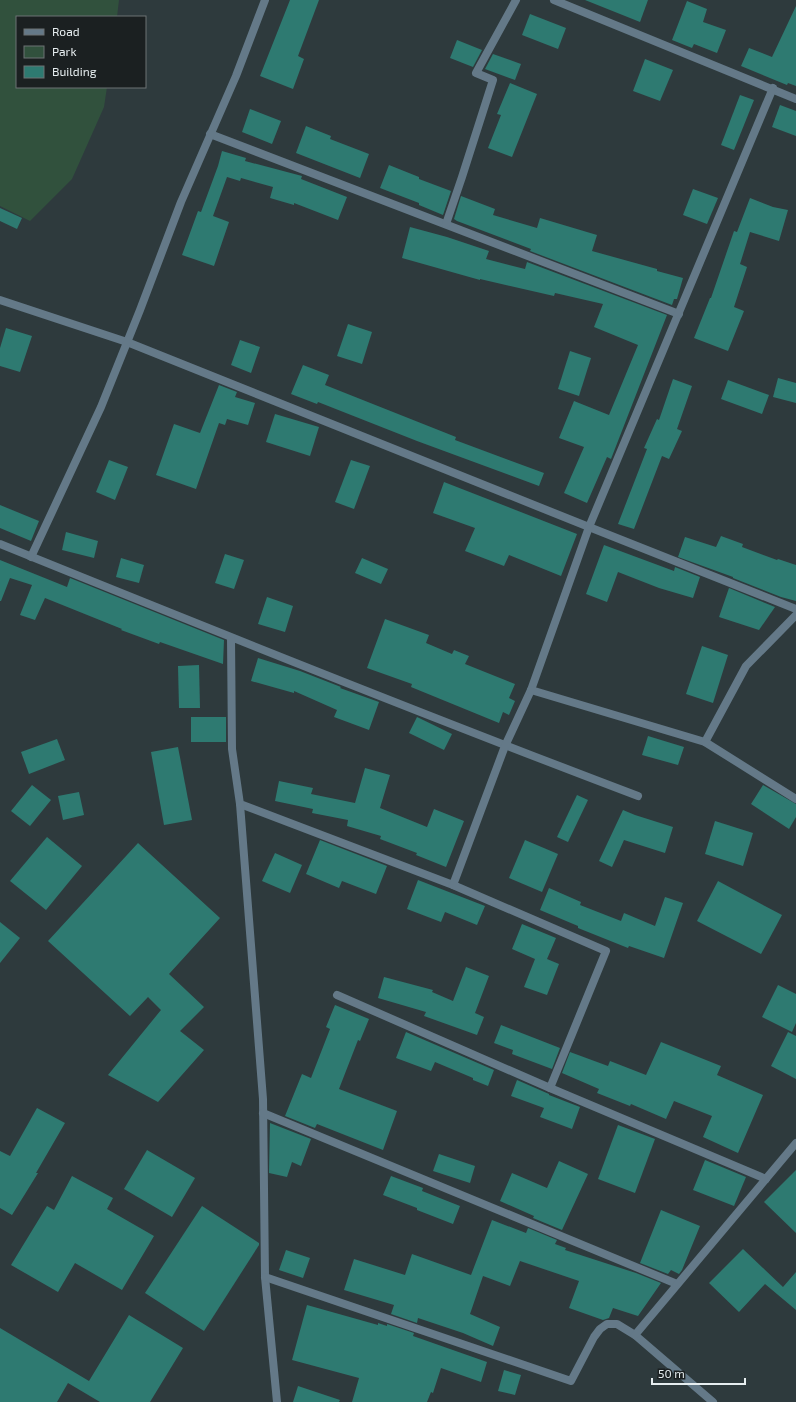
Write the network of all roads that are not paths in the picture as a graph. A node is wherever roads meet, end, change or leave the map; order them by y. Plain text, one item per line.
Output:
1 (265, 0) edge
2 (516, 0) edge
3 (554, 0) edge
4 (773, 88) junction
5 (796, 99) edge
6 (210, 134) junction
7 (446, 224) junction
8 (0, 300) edge
9 (679, 314) junction
10 (127, 342) junction
11 (589, 527) junction
12 (0, 544) edge
13 (31, 557) junction
14 (796, 609) edge
15 (796, 615) edge
16 (231, 638) junction
17 (531, 690) junction
18 (704, 742) junction
19 (505, 746) junction
20 (638, 796) dead end
21 (796, 799) edge
22 (240, 804) junction
23 (453, 885) junction
24 (337, 995) dead end
25 (550, 1088) junction
26 (263, 1113) junction
27 (796, 1144) edge
28 (766, 1179) junction
29 (265, 1278) junction
30 (677, 1284) junction
31 (635, 1334) junction
32 (277, 1402) edge
33 (713, 1402) edge

1 - 6 street
2 - 7 street
3 - 4 street
4 - 5 street
4 - 9 street
6 - 7 street
6 - 10 street
7 - 9 street
8 - 10 street
9 - 11 street
10 - 11 street
10 - 13 street
11 - 14 street
11 - 17 street
12 - 13 street
13 - 16 street
15 - 18 street
16 - 19 street
16 - 22 street
17 - 18 street
17 - 19 street
18 - 21 street
19 - 20 street
19 - 23 street
22 - 23 street
22 - 26 street
23 - 25 street
24 - 25 street
25 - 28 street
26 - 29 street
26 - 30 street
27 - 28 street
28 - 30 street
29 - 31 street
29 - 32 street
30 - 31 street
31 - 33 street

